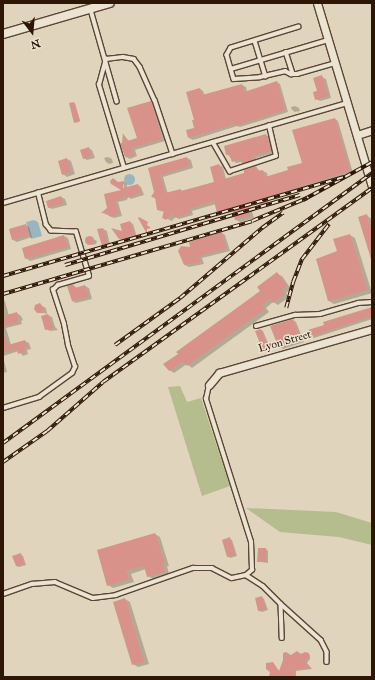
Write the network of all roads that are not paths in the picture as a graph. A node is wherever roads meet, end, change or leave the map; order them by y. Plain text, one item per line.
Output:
1 (110, 3) edge
2 (317, 3) edge
3 (90, 9) junction
4 (299, 27) dead end
5 (3, 34) edge
6 (328, 40) junction
7 (255, 41) junction
8 (286, 52) junction
9 (106, 60) junction
10 (261, 60) junction
11 (335, 63) junction
12 (231, 69) junction
13 (293, 74) junction
14 (266, 76) junction
15 (117, 101) dead end
16 (347, 103) junction
17 (269, 126) junction
18 (372, 130) edge
19 (357, 135) junction
20 (213, 142) junction
21 (173, 154) junction
22 (124, 168) junction
23 (372, 185) edge
24 (38, 193) junction
25 (3, 203) edge
26 (372, 302) edge
27 (256, 326) dead end
28 (372, 329) edge
29 (209, 385) joint
30 (3, 408) edge
31 (246, 575) junction
32 (3, 594) edge
33 (281, 604) junction
34 (282, 638) dead end
35 (327, 662) dead end

1 - 3 street
2 - 6 street
3 - 5 street
3 - 9 lane
4 - 7 lane
6 - 8 lane
6 - 11 street
7 - 10 lane
7 - 12 lane
8 - 10 lane
8 - 13 lane
9 - 15 lane
9 - 21 lane
9 - 22 lane
10 - 12 lane
10 - 14 lane
11 - 13 lane
11 - 16 street
12 - 14 lane
13 - 14 lane
16 - 17 lane
16 - 19 street
17 - 20 lane
17 - 20 lane
18 - 19 street
19 - 23 street
20 - 21 lane
21 - 22 lane
22 - 24 lane
24 - 25 lane
24 - 30 lane
26 - 27 lane
28 - 29 street, Lyon Street
29 - 31 lane
31 - 32 lane
31 - 33 lane
33 - 34 lane
33 - 35 lane

